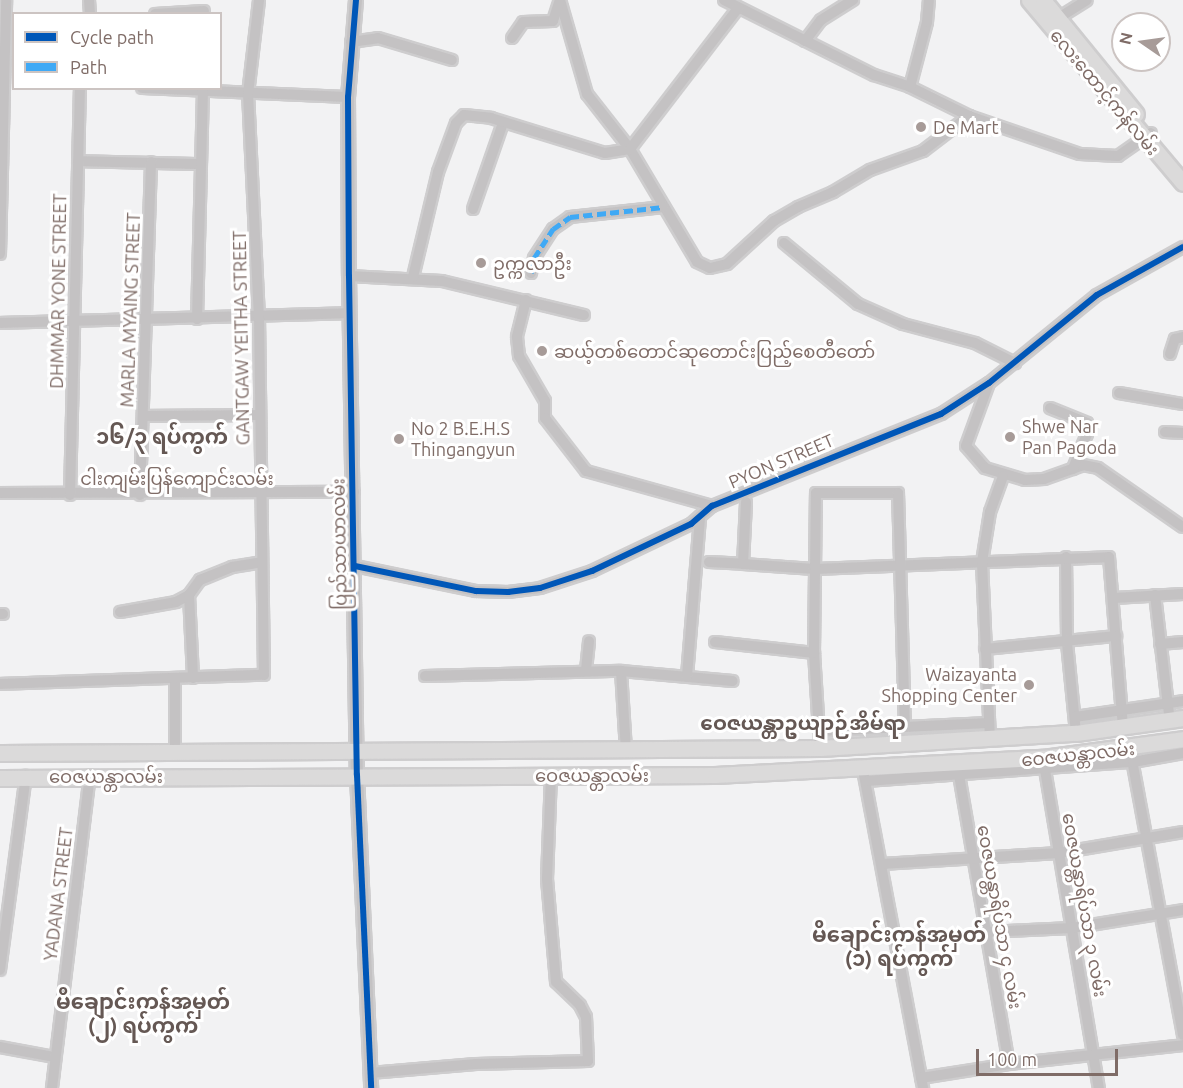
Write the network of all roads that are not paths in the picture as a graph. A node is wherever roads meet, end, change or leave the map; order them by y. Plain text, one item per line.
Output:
1 (6, 0) edge
2 (259, 0) edge
3 (356, 0) edge
4 (560, 0) edge
5 (724, 0) edge
6 (853, 0) edge
7 (928, 0) edge
8 (1029, 0) edge
9 (1043, 0) edge
10 (1087, 0) edge
11 (205, 8) edge
12 (738, 8) junction
13 (171, 12) edge
14 (1053, 21) junction
15 (512, 38) dead end
16 (805, 41) junction
17 (351, 42) junction
18 (452, 60) dead end
19 (6, 80) edge
20 (910, 87) junction
21 (80, 90) edge
22 (183, 90) edge
23 (203, 91) edge
24 (248, 94) junction
25 (348, 98) junction
26 (969, 116) junction
27 (503, 123) junction
28 (1147, 136) junction
29 (630, 149) junction
30 (78, 161) junction
31 (151, 162) junction
32 (201, 164) junction
33 (1183, 168) edge
34 (1183, 183) edge
35 (663, 207) junction
36 (473, 209) dead end
37 (783, 243) dead end
38 (1183, 247) edge
39 (0, 254) edge
40 (531, 273) dead end
41 (349, 276) junction
42 (413, 277) junction
43 (526, 300) junction
44 (350, 313) junction
45 (584, 315) dead end
46 (259, 318) junction
47 (146, 319) junction
48 (197, 319) junction
49 (74, 322) junction
50 (0, 323) edge
51 (1183, 337) edge
52 (1170, 354) dead end
53 (1015, 363) junction
54 (989, 383) junction
55 (1119, 393) dead end
56 (1183, 404) edge
57 (1050, 408) dead end
58 (260, 415) junction
59 (143, 416) junction
60 (1165, 432) dead end
61 (1183, 433) edge
62 (1073, 469) junction
63 (1003, 476) junction
64 (354, 492) junction
65 (0, 493) edge
66 (261, 494) junction
67 (70, 495) junction
68 (140, 495) junction
69 (746, 502) dead end
70 (712, 506) junction
71 (700, 517) junction
72 (1183, 527) edge
73 (1066, 556) junction
74 (262, 562) junction
75 (709, 562) dead end
76 (982, 562) junction
77 (743, 564) junction
78 (354, 566) junction
79 (899, 566) junction
80 (814, 569) junction
81 (1183, 594) edge
82 (189, 595) junction
83 (1155, 595) junction
84 (1114, 598) junction
85 (120, 612) dead end
86 (1116, 636) junction
87 (589, 641) dead end
88 (715, 642) dead end
89 (1183, 642) edge
90 (1067, 643) junction
91 (1160, 644) junction
92 (985, 649) junction
93 (814, 653) junction
94 (586, 670) junction
95 (621, 670) junction
96 (425, 676) dead end
97 (687, 676) junction
98 (193, 678) junction
99 (175, 679) junction
100 (732, 681) dead end
101 (0, 684) edge
102 (1183, 701) edge
103 (1166, 703) junction
104 (1122, 709) junction
105 (1075, 717) junction
106 (1171, 721) edge
107 (989, 723) junction
108 (905, 727) junction
109 (1123, 727) junction
110 (819, 731) junction
111 (1076, 733) junction
112 (990, 739) junction
113 (1183, 739) edge
114 (1165, 743) junction
115 (820, 748) junction
116 (715, 750) junction
117 (175, 752) junction
118 (356, 752) junction
119 (626, 752) junction
120 (0, 753) edge
121 (1183, 753) edge
122 (1131, 756) junction
123 (1044, 764) junction
124 (958, 770) junction
125 (90, 775) junction
126 (357, 775) junction
127 (551, 775) junction
128 (715, 775) junction
129 (26, 776) junction
130 (865, 776) junction
131 (0, 778) edge
132 (1183, 832) edge
133 (1147, 840) junction
134 (1059, 853) junction
135 (973, 856) junction
136 (882, 864) junction
137 (1183, 910) edge
138 (1162, 912) junction
139 (1072, 928) junction
140 (986, 932) junction
141 (0, 970) edge
142 (1180, 997) edge
143 (1183, 1035) edge
144 (1183, 1045) edge
145 (0, 1047) edge
146 (54, 1057) junction
147 (1094, 1057) junction
148 (1009, 1064) junction
149 (370, 1073) junction
150 (922, 1083) edge
151 (52, 1088) edge
152 (371, 1088) edge
153 (1099, 1088) edge

1 - 19 street
2 - 24 street, GANTGAW YEITHA STREET
3 - 17 street, ပြည်သာယာလမ်း
4 - 15 street
4 - 29 street
5 - 12 street
6 - 16 street
7 - 20 street
8 - 14 main road, လေးထောင့်ကန်လမ်း
9 - 14 main road, လေးထောင့်ကန်လမ်း
10 - 14 street
11 - 13 street
12 - 16 street
12 - 29 street
14 - 28 main road, လေးထောင့်ကန်လမ်း
16 - 20 street
17 - 18 street
17 - 25 street, ပြည်သာယာလမ်း
19 - 39 street
20 - 26 street
21 - 30 street, DHMMAR YONE STREET
22 - 23 street
23 - 24 street
23 - 32 street
24 - 25 street
24 - 46 street, GANTGAW YEITHA STREET
25 - 41 street, ပြည်သာယာလမ်း
26 - 28 street
26 - 35 street
27 - 29 street
27 - 36 street
27 - 42 street
28 - 33 main road, လေးထောင့်ကန်လမ်း
28 - 34 main road, လေးထောင့်ကန်လမ်း
29 - 35 street
30 - 31 street
30 - 49 street, DHMMAR YONE STREET
31 - 32 street
31 - 47 street, MARLA MYAING STREET
32 - 48 street
35 - 40 street
37 - 53 street
38 - 53 street, PYON STREET
41 - 42 street
41 - 44 street, ပြည်သာယာလမ်း
42 - 43 street
43 - 45 street
43 - 70 street
44 - 46 street
44 - 64 street, ပြည်သာယာလမ်း
46 - 48 street
46 - 58 street, GANTGAW YEITHA STREET
47 - 48 street
47 - 49 street
47 - 59 street, MARLA MYAING STREET
49 - 50 street
49 - 67 street, DHMMAR YONE STREET
51 - 52 street
53 - 54 street, PYON STREET
54 - 63 street
54 - 70 street, PYON STREET
55 - 56 street
57 - 62 street
58 - 59 street
58 - 66 street, GANTGAW YEITHA STREET
59 - 68 street, MARLA MYAING STREET
60 - 61 street
62 - 63 street
62 - 72 street
63 - 76 street
64 - 66 street, ငါးကျမ်းပြန်ကျောင်းလမ်း
64 - 78 street, ပြည်သာယာလမ်း
65 - 67 street, ငါးကျမ်းပြန်ကျောင်းလမ်း
66 - 68 street, ငါးကျမ်းပြန်ကျောင်းလမ်း
66 - 74 street, GANTGAW YEITHA STREET
67 - 68 street, ငါးကျမ်းပြန်ကျောင်းလမ်း
69 - 77 street
70 - 71 street, PYON STREET
71 - 78 street, PYON STREET
71 - 97 street
73 - 76 street
73 - 84 street
73 - 90 street
74 - 82 street
74 - 98 street, GANTGAW YEITHA STREET
75 - 77 street
76 - 79 street
76 - 92 street
77 - 80 street
78 - 118 street, ပြည်သာယာလမ်း
79 - 80 street
79 - 80 street
79 - 108 street
80 - 93 street
81 - 83 street
82 - 85 street
82 - 98 street
83 - 84 street
83 - 91 street
84 - 86 street
86 - 90 street
86 - 104 street
87 - 94 street
88 - 93 street
89 - 91 street
90 - 92 street
90 - 105 street
91 - 103 street
92 - 107 street
93 - 110 street
94 - 95 street
94 - 96 street
95 - 97 street
95 - 119 street
97 - 100 street
98 - 99 street
99 - 101 street
99 - 117 street
102 - 103 street
103 - 104 street
103 - 106 street
104 - 105 street
104 - 109 street
105 - 111 street
106 - 109 main road, ဝေဇယန္တာလမ်း
106 - 114 main road
107 - 108 street
107 - 112 street
108 - 110 street
109 - 111 main road, ဝေဇယန္တာလမ်း
110 - 115 street
111 - 112 main road, ဝေဇယန္တာလမ်း
112 - 115 main road, ဝေဇယန္တာလမ်း
113 - 114 main road, ဝေဇယန္တာလမ်း
114 - 122 main road, ဝေဇယန္တာလမ်း
115 - 116 main road, ဝေဇယန္တာလမ်း
116 - 119 main road, ဝေဇယန္တာလမ်း
116 - 128 main road
117 - 118 main road, ဝေဇယန္တာလမ်း
117 - 120 main road, ဝေဇယန္တာလမ်း
118 - 119 main road, ဝေဇယန္တာလမ်း
118 - 126 street, ပြည်သာယာလမ်း
121 - 122 street
122 - 123 main road, ဝေဇယန္တာလမ်း
122 - 133 street
123 - 124 main road, ဝေဇယန္တာလမ်း
123 - 134 street, ဝေဇယန္တာရိပ်သာ ၃ လမ်း
124 - 130 main road, ဝေဇယန္တာလမ်း
124 - 135 street, ဝေဇယန္တာရိပ်သာ ၄ လမ်း
125 - 126 main road, ဝေဇယန္တာလမ်း
125 - 129 main road, ဝေဇယန္တာလမ်း
125 - 146 street, YADANA STREET
126 - 127 main road, ဝေဇယန္တာလမ်း
126 - 149 street, ပြည်သာယာလမ်း
127 - 128 main road, ဝေဇယန္တာလမ်း
127 - 149 street
128 - 130 main road, ဝေဇယန္တာလမ်း
129 - 131 main road, ဝေဇယန္တာလမ်း
129 - 141 street
130 - 136 street
132 - 133 street
133 - 134 street
133 - 138 street
134 - 135 street
134 - 139 street, ဝေဇယန္တာရိပ်သာ ၃ လမ်း
135 - 136 street
135 - 140 street, ဝေဇယန္တာရိပ်သာ ၄ လမ်း
136 - 150 street
137 - 138 street
138 - 139 street
138 - 142 street
139 - 140 street
139 - 147 street, ဝေဇယန္တာရိပ်သာ ၃ လမ်း
140 - 148 street, ဝေဇယန္တာရိပ်သာ ၄ လမ်း
142 - 143 street
144 - 147 street
145 - 146 street
146 - 151 street, YADANA STREET
147 - 148 street
147 - 153 street, ဝေဇယန္တာရိပ်သာ ၃ လမ်း
148 - 150 street
149 - 152 street, ပြည်သာယာလမ်း

